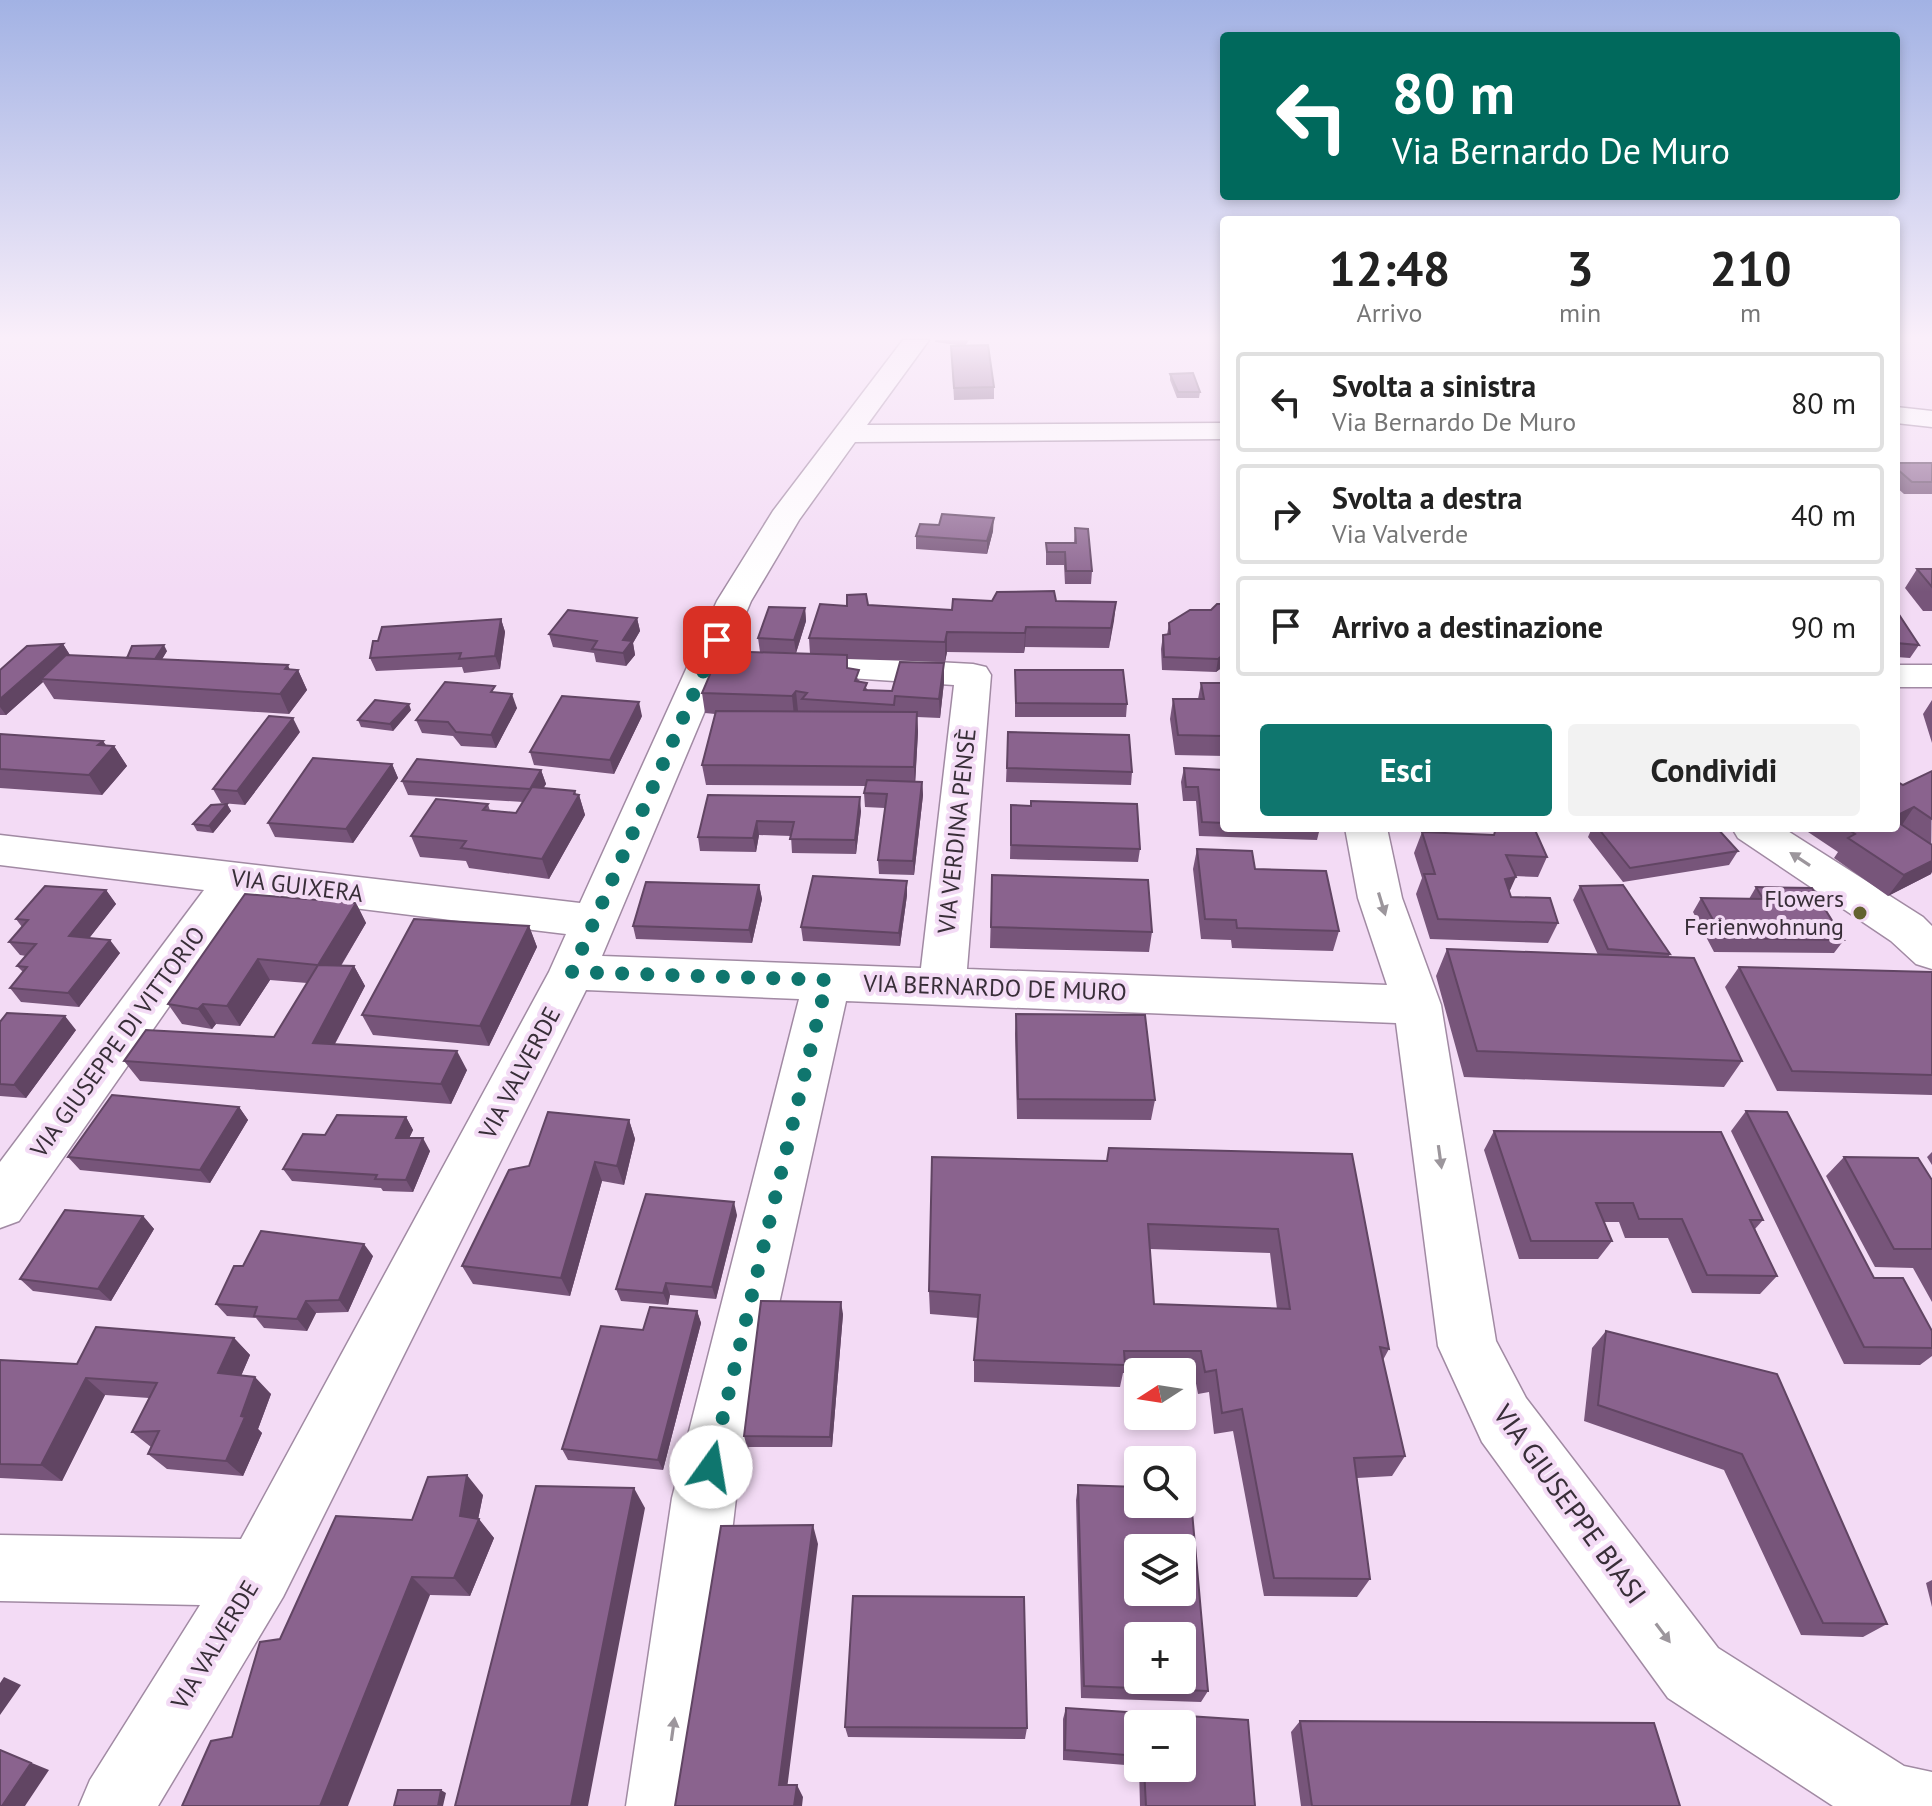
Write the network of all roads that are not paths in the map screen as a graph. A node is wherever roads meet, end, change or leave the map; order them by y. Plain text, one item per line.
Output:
1 (853, 424) edge
2 (1220, 431) edge
3 (846, 434) junction
4 (739, 662) junction
5 (1900, 676) edge
6 (1932, 676) edge
7 (1367, 832) edge
8 (1759, 832) edge
9 (0, 850) edge
10 (235, 879) junction
11 (594, 921) junction
12 (1932, 952) edge
13 (572, 972) junction
14 (827, 980) junction
15 (942, 986) junction
16 (1417, 1005) junction
17 (0, 1204) edge
18 (0, 1568) edge
19 (259, 1573) junction
20 (116, 1806) edge
21 (663, 1806) edge
22 (1925, 1806) edge

1 - 3 street, VIA VALVERDE
2 - 3 street
3 - 4 street, VIA VALVERDE
4 - 11 street, VIA VALVERDE
4 - 15 street, VIA VERDINA PENSÈ
5 - 6 street
7 -> 16 street, VIA GIUSEPPE BIASI
12 -> 8 street
9 - 10 street, VIA GUIXERA
10 - 11 street, VIA GUIXERA
10 - 17 street, VIA GIUSEPPE DI VITTORIO
11 - 13 street, VIA VALVERDE
13 - 14 street, VIA BERNARDO DE MURO
13 - 19 street, VIA VALVERDE
14 - 15 street, VIA BERNARDO DE MURO
21 -> 14 street
15 - 16 street, VIA BERNARDO DE MURO
16 -> 22 street, VIA GIUSEPPE BIASI
18 - 19 street
19 - 20 street, VIA VALVERDE

